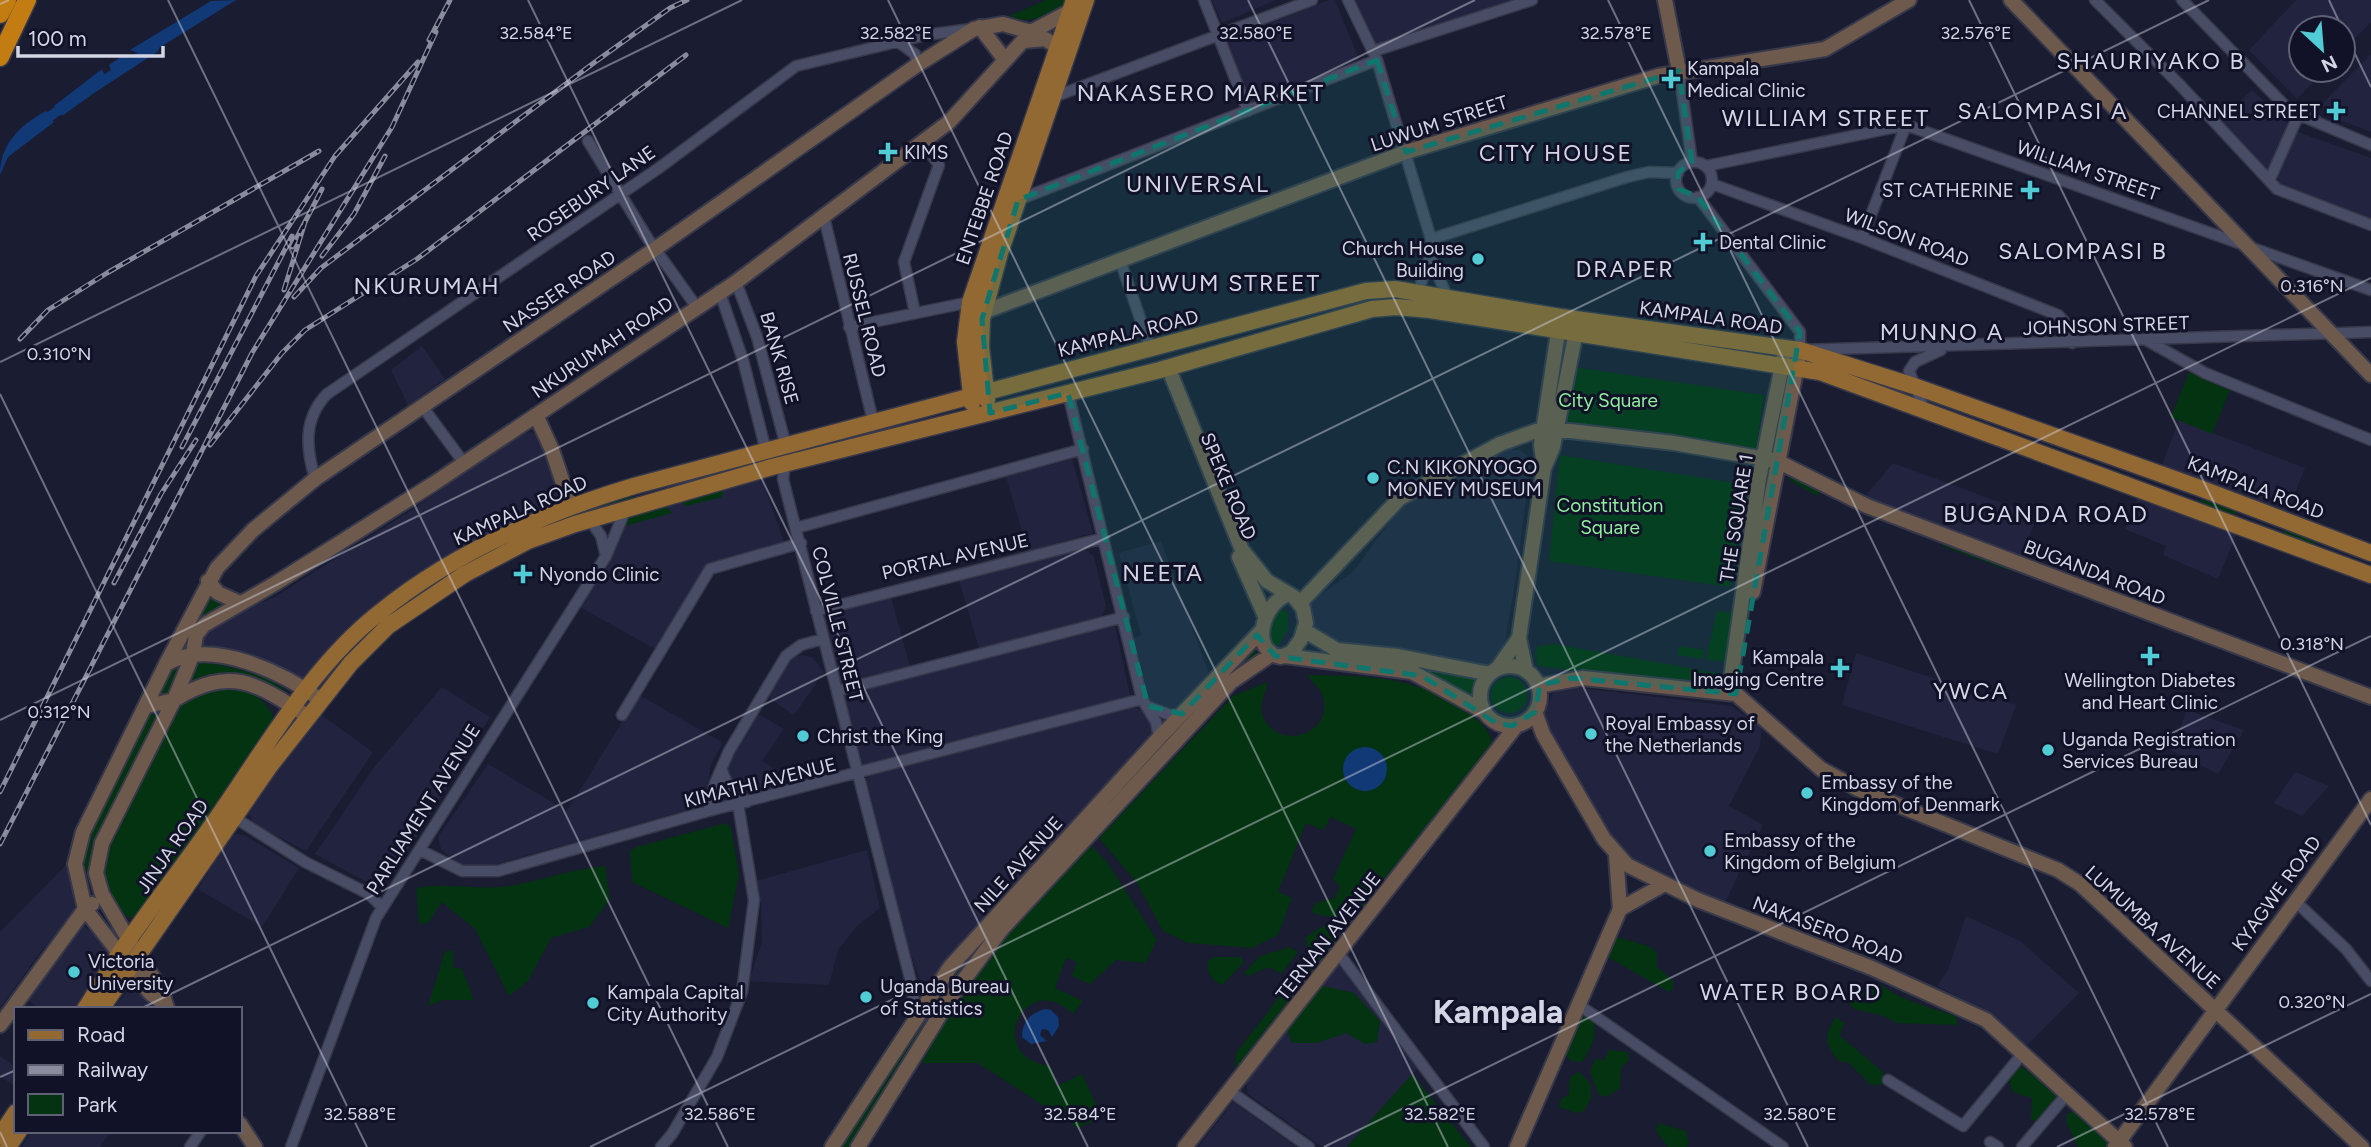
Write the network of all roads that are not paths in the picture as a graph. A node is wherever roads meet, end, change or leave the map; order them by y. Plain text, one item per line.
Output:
1 (7, 0) edge
2 (27, 0) edge
3 (1205, 0) edge
4 (1312, 0) edge
5 (1348, 0) edge
6 (1532, 0) edge
7 (1665, 0) edge
8 (1909, 0) edge
9 (2011, 0) edge
10 (2095, 0) edge
11 (2182, 0) edge
12 (1081, 3) edge
13 (0, 14) edge
14 (977, 28) junction
15 (1219, 34) junction
16 (1025, 39) junction
17 (898, 42) junction
18 (1058, 47) junction
19 (1376, 55) junction
20 (0, 57) edge
21 (1004, 60) junction
22 (917, 65) junction
23 (1679, 71) junction
24 (1047, 99) junction
25 (1248, 111) junction
26 (2298, 116) junction
27 (1906, 125) junction
28 (588, 141) dead end
29 (923, 143) junction
30 (2371, 145) edge
31 (1406, 152) junction
32 (1692, 162) junction
33 (1706, 166) junction
34 (1678, 173) junction
35 (2270, 179) junction
36 (1712, 184) junction
37 (621, 193) junction
38 (1698, 197) junction
39 (1018, 200) junction
40 (824, 217) junction
41 (2371, 225) edge
42 (1862, 237) junction
43 (1430, 239) junction
44 (2243, 243) junction
45 (656, 249) junction
46 (1430, 257) junction
47 (1120, 260) junction
48 (736, 282) junction
49 (719, 290) junction
50 (2371, 290) edge
51 (1449, 296) junction
52 (1416, 300) junction
53 (970, 302) junction
54 (695, 306) junction
55 (986, 311) junction
56 (915, 313) junction
57 (1450, 314) junction
58 (1560, 325) junction
59 (849, 327) junction
60 (1578, 327) junction
61 (2371, 332) edge
62 (2329, 334) junction
63 (2147, 341) junction
64 (2072, 343) junction
65 (1945, 348) junction
66 (1151, 350) junction
67 (762, 355) junction
68 (1791, 357) junction
69 (743, 360) junction
70 (1164, 368) junction
71 (2371, 375) edge
72 (1914, 386) junction
73 (978, 393) junction
74 (1068, 393) junction
75 (422, 407) junction
76 (1925, 411) junction
77 (982, 414) junction
78 (536, 415) junction
79 (873, 421) junction
80 (1550, 428) junction
81 (2371, 439) edge
82 (786, 446) junction
83 (1083, 449) junction
84 (766, 451) junction
85 (1770, 460) junction
86 (464, 463) junction
87 (780, 470) junction
88 (316, 479) junction
89 (2193, 485) junction
90 (2185, 505) junction
91 (571, 507) junction
92 (625, 511) junction
93 (590, 520) junction
94 (796, 528) junction
95 (1104, 538) junction
96 (800, 543) junction
97 (2371, 553) edge
98 (606, 556) junction
99 (2371, 575) edge
100 (208, 581) junction
101 (1294, 599) junction
102 (240, 603) junction
103 (816, 611) junction
104 (1124, 617) junction
105 (1264, 623) junction
106 (1305, 631) junction
107 (1519, 638) junction
108 (823, 639) junction
109 (193, 654) junction
110 (1279, 655) junction
111 (166, 664) junction
112 (1493, 671) junction
113 (1526, 671) junction
114 (1538, 686) junction
115 (307, 690) junction
116 (837, 691) junction
117 (1732, 694) junction
118 (2371, 697) edge
119 (174, 700) junction
120 (321, 700) junction
121 (1145, 703) junction
122 (147, 706) junction
123 (1483, 711) junction
124 (300, 712) junction
125 (1182, 714) junction
126 (622, 715) dead end
127 (1525, 720) junction
128 (1496, 723) junction
129 (1159, 738) junction
130 (1498, 746) junction
131 (722, 771) junction
132 (857, 775) junction
133 (2371, 799) edge
134 (743, 803) junction
135 (708, 811) junction
136 (229, 815) junction
137 (420, 850) junction
138 (1616, 855) junction
139 (1663, 885) junction
140 (369, 894) junction
141 (389, 895) junction
142 (2295, 901) junction
143 (382, 907) junction
144 (85, 909) junction
145 (111, 909) junction
146 (1620, 909) junction
147 (124, 947) junction
148 (1339, 954) junction
149 (134, 961) junction
150 (2371, 981) edge
151 (911, 982) junction
152 (931, 995) junction
153 (1579, 1005) junction
154 (166, 1006) edge
155 (86, 1007) edge
156 (102, 1007) edge
157 (2214, 1009) junction
158 (916, 1017) junction
159 (0, 1025) edge
160 (2024, 1052) junction
161 (1888, 1080) dead end
162 (1231, 1091) junction
163 (2068, 1094) junction
164 (14, 1115) edge
165 (242, 1127) edge
166 (0, 1136) edge
167 (2120, 1145) edge
168 (256, 1147) edge
169 (291, 1147) edge
170 (661, 1147) edge
171 (832, 1147) edge
172 (859, 1147) edge
173 (1185, 1147) edge
174 (1309, 1147) edge
175 (1484, 1147) edge
176 (1517, 1147) edge
177 (1783, 1147) edge
178 (2022, 1147) edge
179 (2362, 1147) edge

1 - 13 highway
2 - 20 highway
3 - 15 street
4 - 15 street
5 - 19 street
6 - 19 street
7 - 23 main road
8 - 23 main road, LUWUM STREET
9 - 44 main road
10 - 35 street
11 - 26 street
12 - 16 main road, NKURUMAH ROAD
12 - 18 main road, ENTEBBE ROAD
12 - 24 main road, ENTEBBE ROAD
14 - 16 main road
14 - 17 street, ROSEBURY LANE
14 - 21 main road
14 - 22 main road, NASSER ROAD
15 - 24 street
15 - 25 street
16 - 18 main road
16 - 21 main road, NKURUMAH ROAD
17 - 22 street
17 - 37 street, ROSEBURY LANE
18 - 24 main road, ENTEBBE ROAD
19 - 25 street
19 - 31 street
21 - 29 main road, NKURUMAH ROAD
22 - 45 main road, NASSER ROAD
23 - 31 main road, LUWUM STREET
23 - 32 street
24 - 39 main road, ENTEBBE ROAD
24 - 53 main road, ENTEBBE ROAD
25 - 39 street
26 - 30 street
26 - 35 street
27 - 33 street
27 - 42 street
27 - 44 street, WILLIAM STREET
28 - 37 street
29 - 40 main road, NKURUMAH ROAD
29 - 56 street
31 - 43 street
31 - 47 main road, LUWUM STREET
32 - 33 street
32 - 34 street
33 - 36 street
34 - 38 street
34 - 43 street
35 - 41 street
36 - 38 street
36 - 42 street, WILSON ROAD
37 - 45 street
37 - 88 street, ROSEBURY LANE
38 - 68 street
39 - 55 main road, ENTEBBE ROAD
40 - 48 main road, NKURUMAH ROAD
40 - 59 street, RUSSEL ROAD
42 - 64 street, WILSON ROAD
43 - 46 street
44 - 50 street, WILLIAM STREET
44 - 62 main road
45 - 54 street
45 - 75 main road, NASSER ROAD
46 - 51 street
46 - 52 street
47 - 55 main road, LUWUM STREET
47 - 66 street
48 - 49 main road, NKURUMAH ROAD
48 - 67 street, BANK RISE
49 - 54 main road, NKURUMAH ROAD
49 - 69 street, BANK RISE
51 - 52 main road, KAMPALA ROAD
51 - 57 street
51 - 58 main road, KAMPALA ROAD
52 - 57 main road, KAMPALA ROAD
52 - 66 main road, KAMPALA ROAD
52 - 70 main road, KAMPALA ROAD
53 - 56 street
53 - 73 main road, ENTEBBE ROAD
54 - 78 main road, NKURUMAH ROAD
55 - 73 main road, ENTEBBE ROAD
56 - 59 street
57 - 58 main road, KAMPALA ROAD
58 - 60 main road, KAMPALA ROAD
58 - 80 main road
59 - 79 street, RUSSEL ROAD
60 - 68 main road, KAMPALA ROAD
60 - 80 main road
61 - 62 street, JOHNSON STREET
62 - 63 street, JOHNSON STREET
62 - 71 main road
63 - 64 street, JOHNSON STREET
63 - 81 street
64 - 65 street, JOHNSON STREET
65 - 68 street, JOHNSON STREET
65 - 72 street
66 - 73 main road, KAMPALA ROAD
67 - 69 street
67 - 82 street, BANK RISE
68 - 72 main road, KAMPALA ROAD
68 - 76 main road, KAMPALA ROAD
68 - 85 main road, THE SQUARE 1
69 - 84 street, BANK RISE
70 - 74 main road, KAMPALA ROAD
70 - 101 main road, SPEKE ROAD
70 - 105 main road, SPEKE ROAD
72 - 76 street
72 - 89 main road, KAMPALA ROAD
73 - 77 main road, ENTEBBE ROAD
73 - 79 main road, KAMPALA ROAD
74 - 77 main road, KAMPALA ROAD
74 - 83 street
75 - 86 street
75 - 88 main road, NASSER ROAD
76 - 90 main road, KAMPALA ROAD
77 - 87 main road, KAMPALA ROAD
78 - 86 main road, NKURUMAH ROAD
78 - 91 main road
79 - 82 main road, KAMPALA ROAD
80 - 85 main road, BUGANDA ROAD
80 - 101 main road, BUGANDA ROAD
80 - 107 main road
82 - 84 main road, KAMPALA ROAD
83 - 94 street
83 - 95 street
84 - 91 main road, KAMPALA ROAD
85 - 117 main road, THE SQUARE 1
85 - 118 main road, BUGANDA ROAD
86 - 102 main road, NKURUMAH ROAD
87 - 92 main road, KAMPALA ROAD
87 - 94 street, COLVILLE STREET
88 - 100 main road, NASSER ROAD
89 - 90 main road
89 - 97 main road, KAMPALA ROAD
90 - 99 main road, KAMPALA ROAD
91 - 115 main road, KAMPALA ROAD
92 - 93 main road, KAMPALA ROAD
92 - 98 street, PARLIAMENT AVENUE
93 - 98 street
93 - 120 main road, KAMPALA ROAD
94 - 96 street, COLVILLE STREET
95 - 103 street, PORTAL AVENUE
95 - 104 street
96 - 103 street, COLVILLE STREET
96 - 126 street
98 - 137 street, PARLIAMENT AVENUE
100 - 102 main road
100 - 111 main road, NASSER ROAD
101 - 105 main road
101 - 106 main road
102 - 109 main road, NKURUMAH ROAD
103 - 108 street, COLVILLE STREET
104 - 116 street
104 - 121 street
105 - 110 main road
105 - 125 main road, NILE AVENUE
106 - 110 main road
106 - 112 main road
107 - 112 main road
107 - 113 main road
108 - 116 street, COLVILLE STREET
108 - 131 street
109 - 111 main road
109 - 115 main road
109 - 119 main road, NKURUMAH ROAD
110 - 123 main road
110 - 172 main road, NILE AVENUE
111 - 122 main road, NASSER ROAD
112 - 113 main road
112 - 123 main road
113 - 114 main road
114 - 117 main road
114 - 127 main road
115 - 120 main road
115 - 124 main road, KAMPALA ROAD
116 - 132 street, COLVILLE STREET
117 - 157 main road, LUMUMBA AVENUE
119 - 122 main road
119 - 124 main road
119 - 145 main road, NKURUMAH ROAD
120 - 124 main road, KAMPALA ROAD
121 - 125 street, KIMATHI AVENUE
121 - 129 street
121 - 132 street, KIMATHI AVENUE
122 - 144 main road, NASSER ROAD
123 - 128 main road
124 - 136 main road, JINJA ROAD
125 - 129 main road, NILE AVENUE
127 - 128 main road
127 - 130 main road, TERNAN AVENUE
127 - 138 main road, NAKASERO ROAD
128 - 130 main road
129 - 152 main road, NILE AVENUE
130 - 148 main road, TERNAN AVENUE
131 - 134 street
131 - 135 street
132 - 134 street, KIMATHI AVENUE
132 - 151 street, COLVILLE STREET
133 - 142 main road, KYAGWE ROAD
134 - 135 street, KIMATHI AVENUE
134 - 170 street
135 - 137 street, KIMATHI AVENUE
136 - 140 street
136 - 147 main road, JINJA ROAD
136 - 149 main road, JINJA ROAD
137 - 141 street, PARLIAMENT AVENUE
138 - 139 main road, NAKASERO ROAD
138 - 146 main road
139 - 146 main road
139 - 160 main road, NAKASERO ROAD
140 - 141 street
140 - 143 street
141 - 143 street, PARLIAMENT AVENUE
142 - 150 street
142 - 157 main road, KYAGWE ROAD
143 - 169 street, PARLIAMENT AVENUE
144 - 145 main road
144 - 147 main road
144 - 159 main road
145 - 147 main road, NKURUMAH ROAD
146 - 153 main road
147 - 149 main road
147 - 155 main road, JINJA ROAD
148 - 162 main road, TERNAN AVENUE
148 - 175 street
149 - 154 main road
149 - 156 main road, JINJA ROAD
151 - 152 street
151 - 158 street, COLVILLE STREET
152 - 158 main road, NILE AVENUE
153 - 176 main road
153 - 177 street
157 - 167 main road, KYAGWE ROAD
157 - 179 main road, LUMUMBA AVENUE
158 - 171 main road, NILE AVENUE
160 - 161 street
160 - 163 main road, NAKASERO ROAD
162 - 173 main road, TERNAN AVENUE
162 - 174 street
163 - 167 main road, NAKASERO ROAD
163 - 178 street
164 - 166 main road
165 - 168 main road

